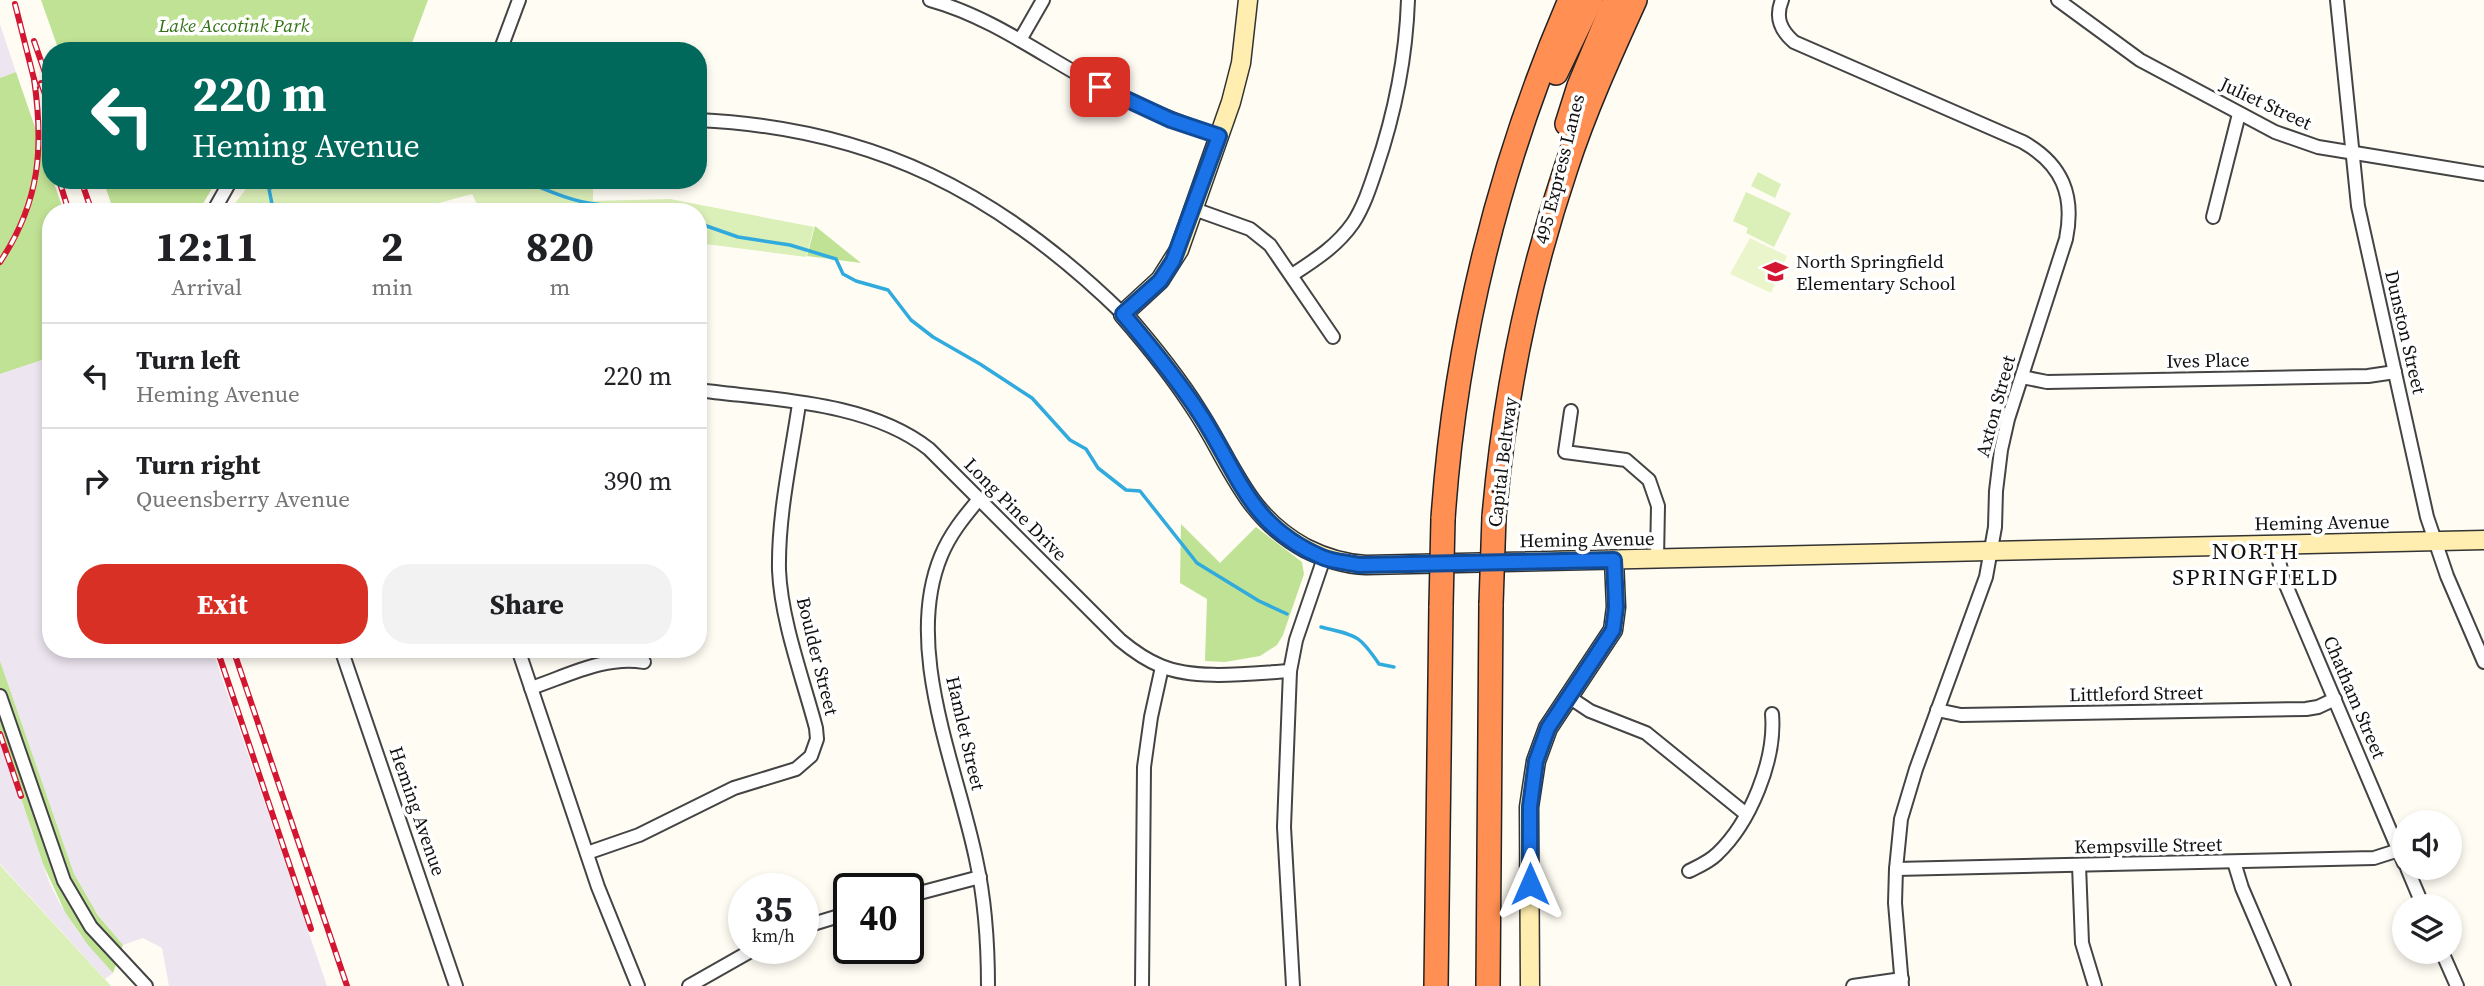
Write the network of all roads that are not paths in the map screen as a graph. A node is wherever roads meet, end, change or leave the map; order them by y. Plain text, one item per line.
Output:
1 (519, 0) edge
2 (930, 0) edge
3 (1043, 0) edge
4 (1248, 0) edge
5 (1408, 0) edge
6 (1570, 0) edge
7 (1591, 0) edge
8 (1615, 0) edge
9 (1635, 0) edge
10 (1782, 0) edge
11 (2058, 0) edge
12 (2337, 0) edge
13 (1020, 40) junction
14 (503, 42) edge
15 (2239, 114) junction
16 (707, 121) edge
17 (1219, 136) junction
18 (2351, 152) junction
19 (2484, 174) edge
20 (1194, 209) junction
21 (2213, 217) dead end
22 (1491, 233) junction
23 (1292, 275) junction
24 (1528, 301) junction
25 (1123, 314) junction
26 (1333, 337) dead end
27 (2395, 372) junction
28 (2022, 377) junction
29 (707, 391) edge
30 (799, 404) junction
31 (1571, 411) dead end
32 (979, 499) junction
33 (2484, 540) edge
34 (2435, 541) junction
35 (2275, 544) junction
36 (1991, 551) junction
37 (1324, 558) junction
38 (1657, 559) junction
39 (1614, 560) junction
40 (344, 658) edge
41 (521, 658) edge
42 (644, 662) dead end
43 (2484, 662) edge
44 (1162, 667) junction
45 (1290, 671) junction
46 (531, 688) junction
47 (0, 696) edge
48 (1569, 698) junction
49 (2335, 699) junction
50 (1937, 710) junction
51 (1772, 715) dead end
52 (1745, 814) junction
53 (2392, 833) edge
54 (587, 853) junction
55 (2392, 853) edge
56 (2234, 862) junction
57 (2079, 865) junction
58 (1896, 869) junction
59 (1689, 871) dead end
60 (980, 877) junction
61 (924, 892) edge
62 (728, 964) edge
63 (2447, 964) edge
64 (1902, 982) edge
65 (145, 984) edge
66 (456, 986) edge
67 (638, 986) edge
68 (688, 986) edge
69 (988, 986) edge
70 (1142, 986) edge
71 (1293, 986) edge
72 (1436, 986) edge
73 (1488, 986) edge
74 (1530, 986) edge
75 (1853, 986) edge
76 (2095, 986) edge
77 (2284, 986) edge
78 (2457, 986) edge

1 - 14 street
2 - 13 street
3 - 13 street
4 - 17 street
5 - 23 street
6 - 22 highway
7 - 22 highway, 495 Express Lanes
8 - 24 highway, 495 Express Lanes
9 - 24 highway, Capital Beltway
10 - 28 street, Axton Street
11 - 15 street, Juliet Street
12 - 18 street, Dunston Street
13 - 17 street
15 - 18 street, Juliet Street
15 - 21 street
16 - 25 street, Heming Avenue
17 - 20 street
18 - 19 street, Juliet Street
18 - 27 street, Dunston Street
20 - 23 street
20 - 25 street
22 - 72 highway, bridge
23 - 26 street
24 - 73 highway, Capital Beltway, bridge
25 - 37 street, Heming Avenue
27 - 28 street, Ives Place
27 - 34 street, Dunston Street
28 - 36 street, Axton Street
29 - 30 street, Long Pine Drive
30 - 32 street, Long Pine Drive
30 - 54 street, Boulder Street
31 - 38 street
32 - 44 street, Long Pine Drive
32 - 60 street, Hamlet Street
33 - 34 street, Heming Avenue
34 - 35 street, Heming Avenue
34 - 43 street, Dunston Street
35 - 36 street, Heming Avenue
35 - 49 street, Chatham Street
36 - 38 street, Heming Avenue
36 - 50 street, Axton Street
37 - 39 street, Heming Avenue
37 - 45 street
38 - 39 street, Heming Avenue
39 - 48 street
40 - 66 street, Heming Avenue
41 - 46 street
42 - 46 street
44 - 45 street, Long Pine Drive
44 - 70 street
45 - 71 street
46 - 54 street
47 - 65 street
48 - 52 street
48 - 74 street
49 - 50 street, Littleford Street
49 - 53 street, Chatham Street
50 - 58 street, Axton Street
51 - 52 street
52 - 59 street
54 - 67 street
55 - 56 street, Kempsville Street
56 - 57 street, Kempsville Street
56 - 77 street
57 - 58 street, Kempsville Street
57 - 76 street
58 - 64 street, Axton Street
60 - 61 street
60 - 69 street, Hamlet Street
62 - 68 street
63 - 78 street
64 - 75 street

